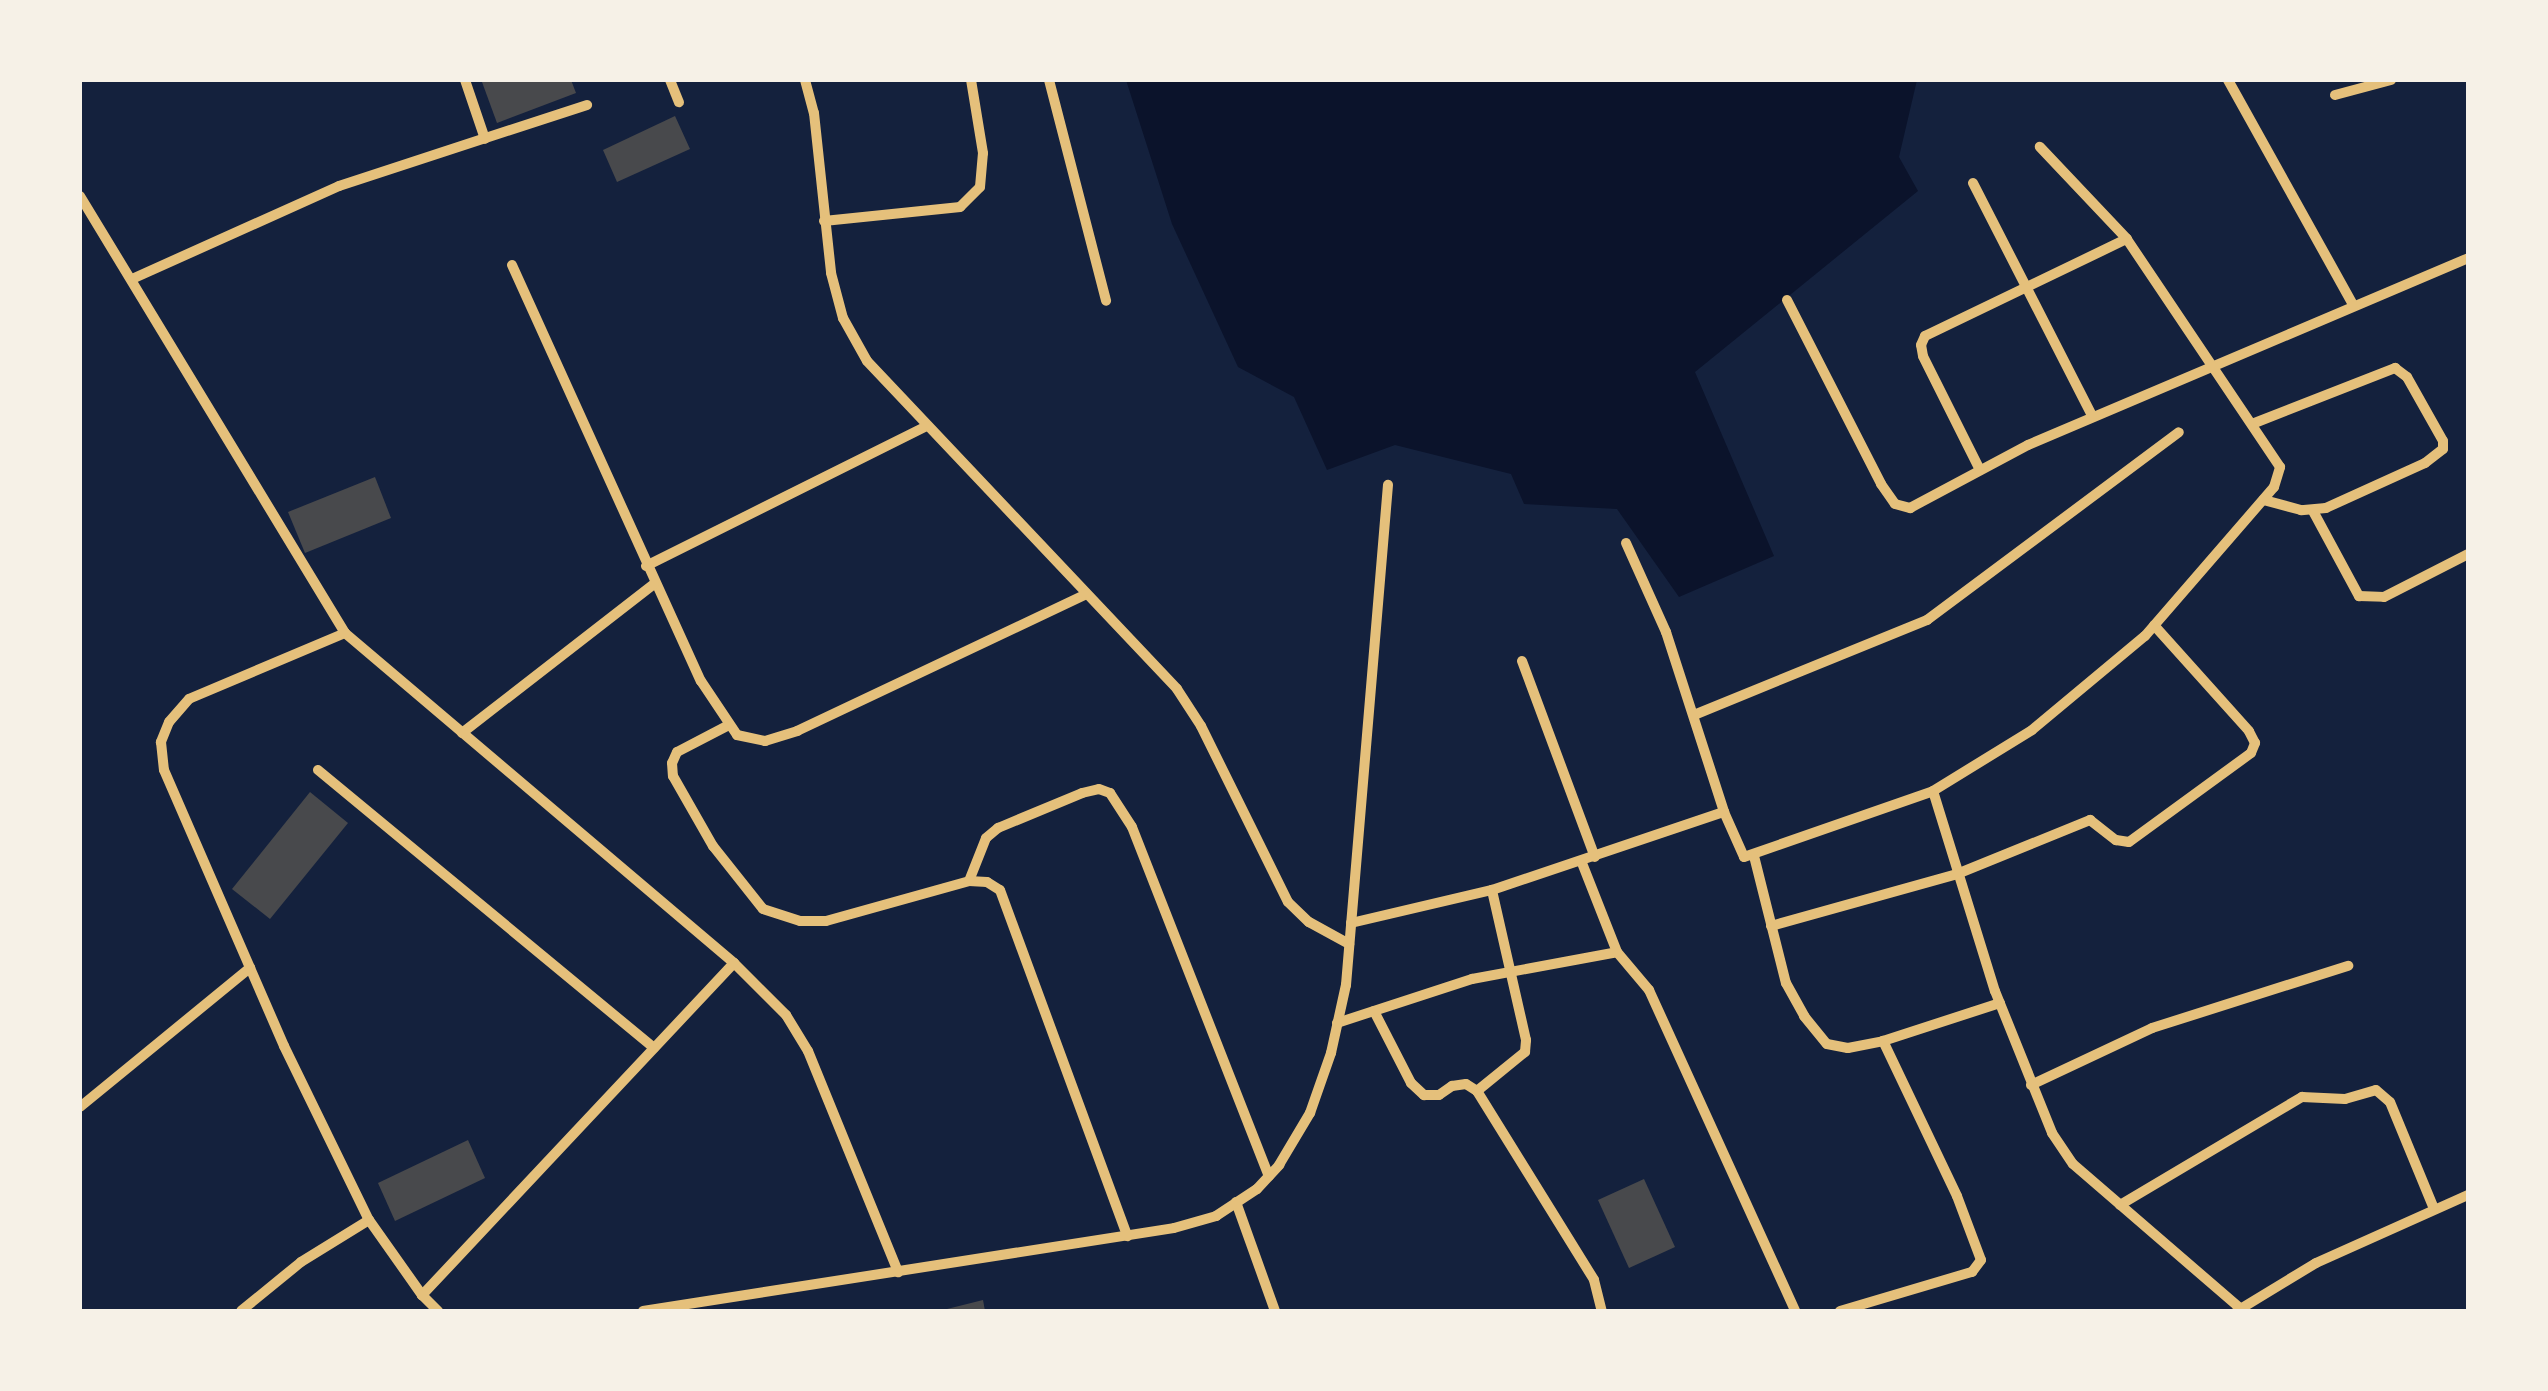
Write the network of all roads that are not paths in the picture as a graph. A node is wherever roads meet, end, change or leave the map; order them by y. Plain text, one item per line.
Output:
1 (464, 80) edge
2 (670, 80) edge
3 (804, 80) edge
4 (971, 80) edge
5 (1049, 80) edge
6 (2228, 80) edge
7 (2391, 80) edge
8 (2335, 95) dead end
9 (678, 102) dead end
10 (587, 105) dead end
11 (485, 139) junction
12 (2040, 146) dead end
13 (1973, 183) dead end
14 (80, 196) edge
15 (824, 221) junction
16 (2127, 239) junction
17 (2466, 263) edge
18 (512, 265) dead end
19 (132, 280) junction
20 (2028, 286) junction
21 (1787, 300) dead end
22 (1106, 302) dead end
23 (2353, 305) junction
24 (2210, 364) junction
25 (2092, 416) junction
26 (2252, 424) junction
27 (927, 426) junction
28 (2179, 432) dead end
29 (1980, 470) junction
30 (1388, 485) dead end
31 (2263, 500) junction
32 (2313, 511) junction
33 (1626, 543) dead end
34 (2468, 554) edge
35 (646, 566) junction
36 (654, 584) junction
37 (1085, 594) junction
38 (2154, 625) junction
39 (344, 633) junction
40 (1522, 661) dead end
41 (1694, 715) junction
42 (727, 726) junction
43 (462, 734) junction
44 (318, 770) dead end
45 (1933, 791) junction
46 (1724, 812) junction
47 (1754, 856) junction
48 (1595, 858) junction
49 (1582, 863) junction
50 (1958, 874) junction
51 (969, 880) junction
52 (1492, 890) junction
53 (1351, 923) junction
54 (1771, 926) junction
55 (1349, 944) junction
56 (1617, 952) junction
57 (734, 964) junction
58 (2348, 966) dead end
59 (250, 968) junction
60 (1511, 971) junction
61 (2000, 1003) junction
62 (1374, 1011) junction
63 (1338, 1023) junction
64 (1883, 1041) junction
65 (654, 1048) junction
66 (2031, 1085) junction
67 (1477, 1091) junction
68 (80, 1107) edge
69 (1269, 1176) junction
70 (2468, 1196) edge
71 (1236, 1202) junction
72 (2120, 1205) junction
73 (2434, 1209) junction
74 (369, 1220) junction
75 (1127, 1236) junction
76 (898, 1272) junction
77 (422, 1295) junction
78 (2239, 1310) edge
79 (241, 1311) edge
80 (438, 1311) edge
81 (643, 1311) edge
82 (1275, 1311) edge
83 (1602, 1311) edge
84 (1795, 1311) edge
85 (1840, 1311) edge

1 - 11 street
2 - 9 street
3 - 15 street
4 - 15 street
5 - 22 street
6 - 23 street
7 - 8 street
10 - 11 street
11 - 19 street
12 - 16 street
13 - 20 street
14 - 19 street
15 - 27 street
16 - 20 street
16 - 24 street
17 - 23 street
18 - 35 street
19 - 39 street
20 - 25 street
20 - 29 street
21 - 29 street
23 - 24 street
24 - 25 street
24 - 26 street
25 - 29 street
26 - 31 street
26 - 32 street
27 - 35 street
27 - 37 street
28 - 41 street
30 - 53 street
31 - 32 street
31 - 38 street
32 - 34 street
33 - 41 street
35 - 36 street
36 - 42 street
36 - 43 street
37 - 42 street
37 - 55 street
38 - 45 street
38 - 50 street
39 - 43 street
39 - 59 street
40 - 48 street
41 - 46 street
42 - 51 street
43 - 57 street
44 - 65 street
45 - 47 street
45 - 50 street
46 - 47 street
46 - 48 street
47 - 54 street
48 - 49 street
49 - 52 street
49 - 56 street
50 - 54 street
50 - 61 street
51 - 69 street
51 - 75 street
52 - 53 street
52 - 60 street
53 - 55 street
54 - 64 street
55 - 63 street
56 - 60 street
56 - 84 street
57 - 65 street
57 - 76 street
58 - 66 street
59 - 68 street
59 - 74 street
60 - 62 street
60 - 67 street
61 - 64 street
61 - 66 street
62 - 63 street
62 - 67 street
63 - 69 street
64 - 85 street
65 - 77 street
66 - 72 street
67 - 83 street
69 - 71 street
70 - 73 street
71 - 75 street
71 - 82 street
72 - 73 street
72 - 78 street
73 - 78 street
74 - 77 street
74 - 79 street
75 - 76 street
76 - 81 street
77 - 80 street

